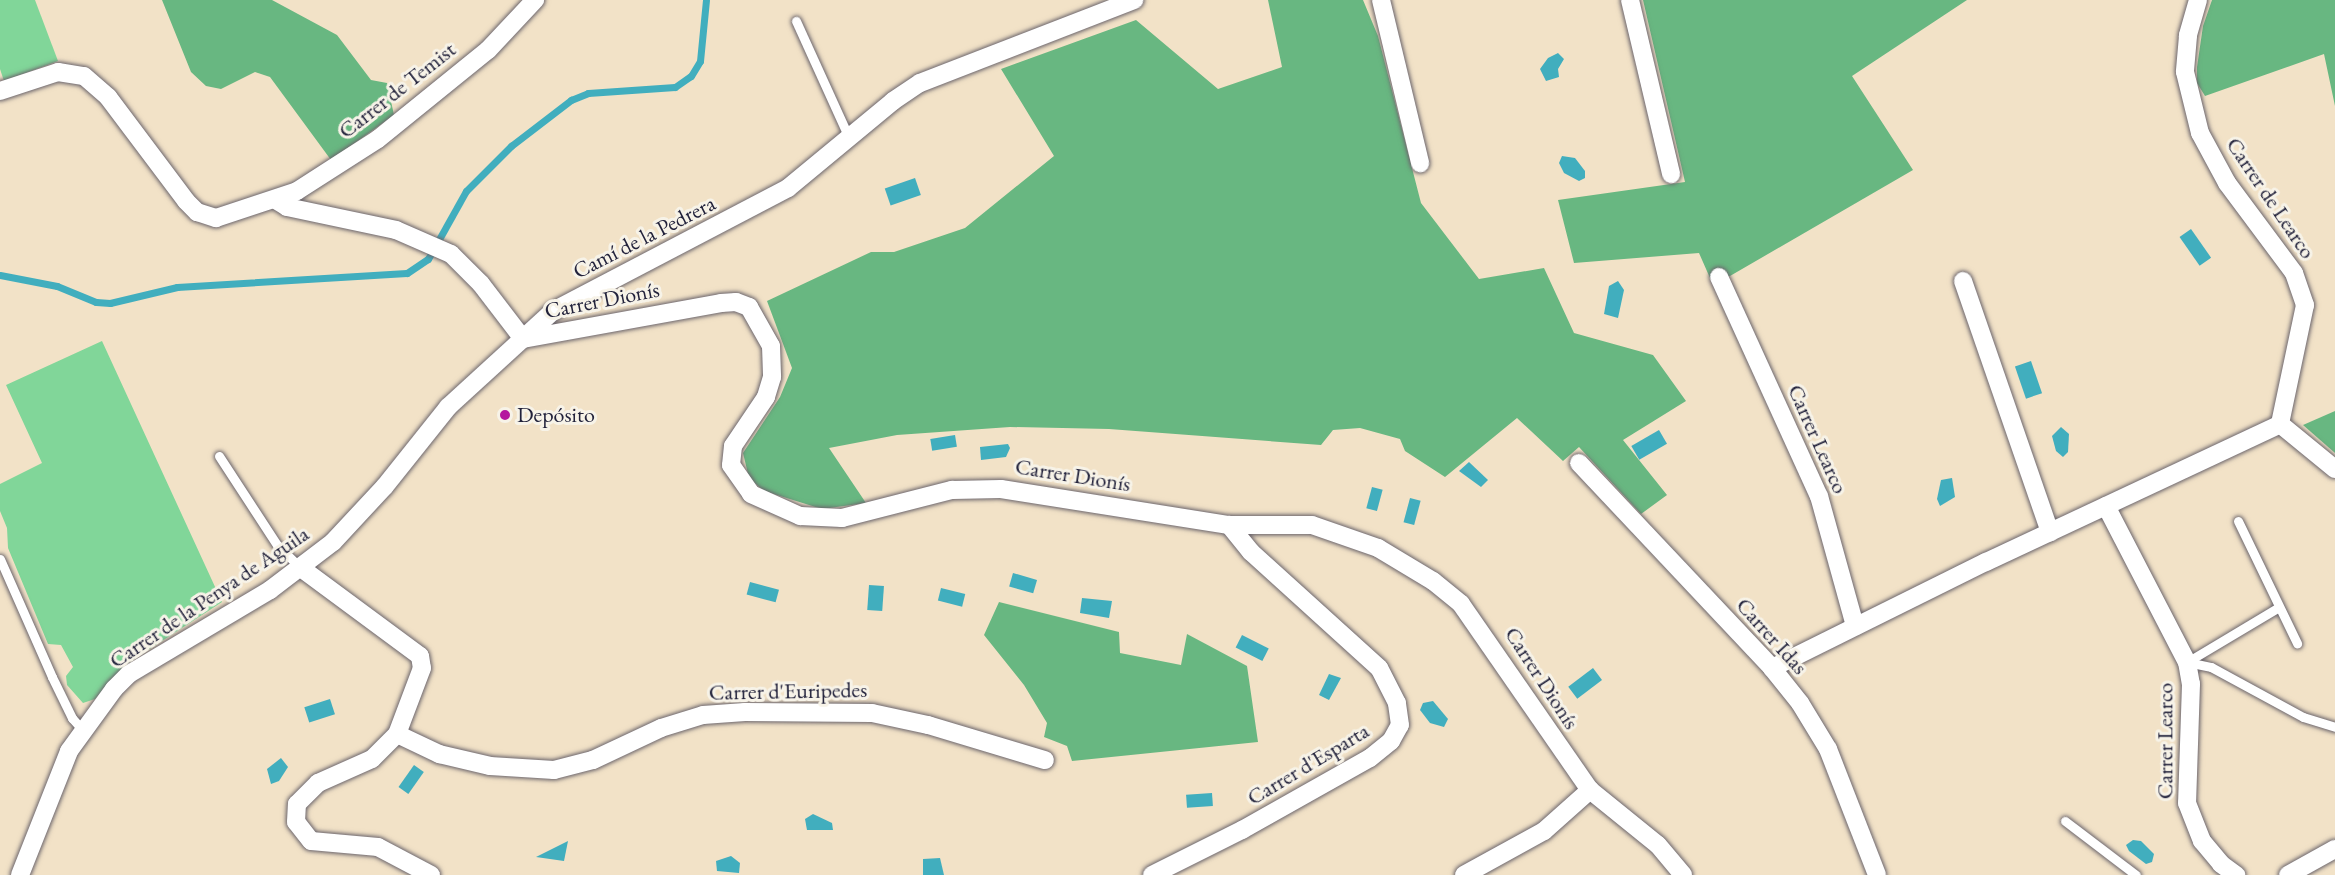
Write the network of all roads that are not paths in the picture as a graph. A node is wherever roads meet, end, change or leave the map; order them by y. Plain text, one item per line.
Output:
1 (535, 0) edge
2 (1134, 0) edge
3 (1381, 0) edge
4 (1630, 0) edge
5 (2198, 0) edge
6 (796, 21) dead end
7 (0, 91) edge
8 (849, 138) junction
9 (1420, 163) dead end
10 (1671, 174) dead end
11 (276, 200) junction
12 (1719, 278) dead end
13 (1963, 281) dead end
14 (524, 339) junction
15 (2280, 424) junction
16 (219, 456) dead end
17 (1579, 463) dead end
18 (2335, 469) edge
19 (2106, 506) junction
20 (2238, 521) dead end
21 (1229, 525) junction
22 (2050, 532) junction
23 (0, 559) edge
24 (301, 568) junction
25 (2280, 607) junction
26 (1855, 626) junction
27 (2297, 643) dead end
28 (2187, 662) junction
29 (1772, 668) junction
30 (2335, 727) edge
31 (82, 729) junction
32 (398, 734) junction
33 (1045, 760) dead end
34 (1590, 790) junction
35 (2065, 821) dead end
36 (2335, 849) edge
37 (2233, 874) edge
38 (20, 875) edge
39 (431, 875) edge
40 (1152, 875) edge
41 (1464, 875) edge
42 (1683, 875) edge
43 (1877, 875) edge
44 (2136, 875) edge
45 (2288, 875) edge

1 - 11 street, Carrer de Temist
2 - 8 street, Camí de la Pedrera
3 - 9 street
4 - 10 street
5 - 15 street, Carrer de Learco
6 - 8 lane
7 - 11 street
8 - 14 street, Camí de la Pedrera
11 - 14 street
12 - 26 street, Carrer Learco
13 - 22 street
14 - 21 street, Carrer Dionís
14 - 24 street, Carrer de la Penya de Aguila
15 - 18 street
15 - 19 street
16 - 24 lane
17 - 29 street, Carrer Idas
19 - 22 street
19 - 28 street, Carrer Learco
20 - 25 lane
21 - 34 street, Carrer Dionís
21 - 40 street, Carrer d'Esparta
22 - 26 street
23 - 31 lane
24 - 31 street, Carrer de la Penya de Aguila
24 - 32 street
25 - 27 lane
25 - 28 lane
26 - 29 street
28 - 30 lane
28 - 37 street, Carrer Learco
29 - 43 street, Carrer Idas
31 - 38 street, Carrer de la Penya de Aguila
32 - 33 street, Carrer d'Euripedes
32 - 39 street
34 - 41 street
34 - 42 street, Carrer Dionís
35 - 44 lane
36 - 45 street

